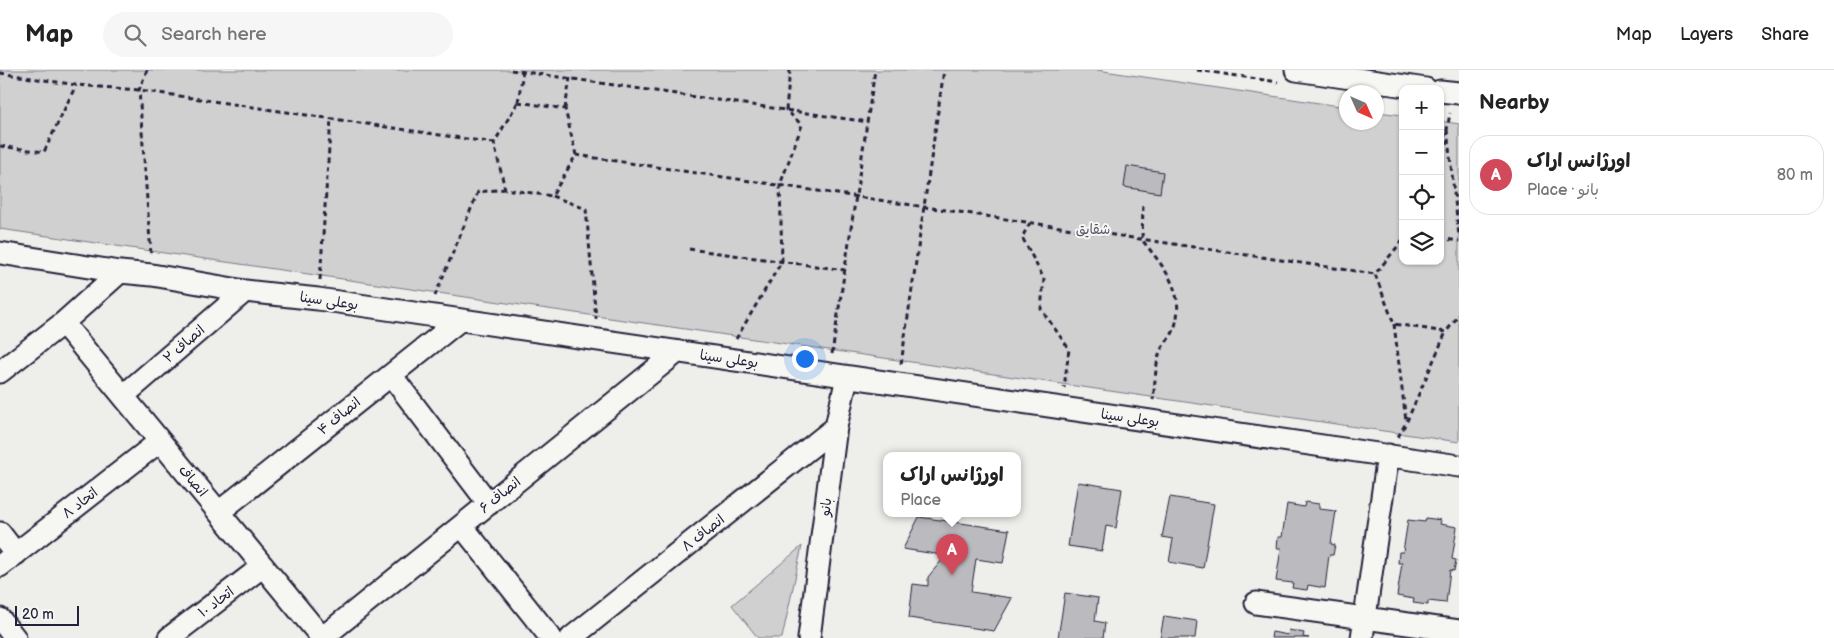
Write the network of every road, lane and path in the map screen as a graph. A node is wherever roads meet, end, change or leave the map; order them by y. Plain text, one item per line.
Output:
1 (147, 70) edge
2 (511, 70) edge
3 (790, 70) edge
4 (876, 70) edge
5 (944, 70) edge
6 (1296, 70) edge
7 (523, 72) junction
8 (0, 73) edge
9 (570, 78) junction
10 (76, 84) junction
11 (1399, 85) edge
12 (140, 90) junction
13 (1444, 92) edge
14 (1459, 94) edge
15 (518, 102) junction
16 (565, 109) junction
17 (786, 110) junction
18 (331, 118) junction
19 (868, 122) junction
20 (1444, 138) edge
21 (494, 143) junction
22 (0, 146) edge
23 (576, 155) junction
24 (780, 185) junction
25 (505, 189) junction
26 (552, 196) junction
27 (856, 197) junction
28 (1143, 206) dead end
29 (924, 207) junction
30 (1030, 223) junction
31 (1459, 236) edge
32 (1444, 239) edge
33 (1142, 240) junction
34 (1459, 241) edge
35 (1399, 245) edge
36 (689, 249) dead end
37 (0, 253) edge
38 (782, 261) junction
39 (845, 270) junction
40 (120, 272) junction
41 (1375, 274) junction
42 (152, 275) junction
43 (245, 291) junction
44 (318, 299) junction
45 (427, 315) junction
46 (1459, 315) edge
47 (460, 320) junction
48 (64, 323) junction
49 (1394, 324) junction
50 (1446, 332) junction
51 (598, 340) junction
52 (677, 352) junction
53 (725, 358) junction
54 (0, 372) edge
55 (390, 375) junction
56 (838, 376) junction
57 (898, 384) junction
58 (123, 396) junction
59 (1062, 408) junction
60 (1150, 421) junction
61 (836, 428) junction
62 (160, 441) junction
63 (1388, 455) junction
64 (1459, 466) edge
65 (489, 504) junction
66 (219, 512) junction
67 (462, 526) junction
68 (0, 533) edge
69 (8, 560) edge
70 (263, 566) junction
71 (1256, 603) dead end
72 (0, 619) edge
73 (1363, 628) edge
74 (1459, 631) edge
75 (15, 638) edge
76 (169, 638) edge
77 (322, 638) edge
78 (551, 638) edge
79 (571, 638) edge
80 (809, 638) edge

1 - 12 path
2 - 7 path
3 - 17 path
4 - 19 path
5 - 29 path
6 - 11 street
7 - 9 path
7 - 15 path
8 - 10 path
9 - 16 path
9 - 17 path
10 - 12 path
10 - 22 path
12 - 18 path
12 - 42 path
13 - 14 street
15 - 16 path
15 - 21 path
16 - 23 path
17 - 19 path
17 - 24 path
18 - 21 path
18 - 44 path
19 - 27 path
20 - 31 path
21 - 25 path
23 - 24 path
23 - 26 path
24 - 27 path
24 - 38 path
25 - 26 path
25 - 45 path
26 - 51 path
27 - 29 path
27 - 39 path
28 - 33 path
29 - 30 path
29 - 57 path
30 - 33 path
30 - 59 path
32 - 34 path
33 - 41 path
33 - 60 path
35 - 41 path
36 - 38 path
37 - 40 street, بوعلی سینا
38 - 39 path
38 - 53 path
39 - 56 path
40 - 42 street, بوعلی سینا
40 - 48 street
41 - 49 path
42 - 43 street, بوعلی سینا
43 - 44 street, بوعلی سینا
43 - 58 street, انصاف ۲
44 - 45 street, بوعلی سینا
45 - 47 street, بوعلی سینا
46 - 50 path
47 - 51 street, بوعلی سینا
47 - 55 street, انصاف ۴
48 - 54 street
48 - 58 street, انصاف
49 - 50 path
49 - 50 path
51 - 52 street, بوعلی سینا
52 - 53 street, بوعلی سینا
52 - 65 street, انصاف ۶
53 - 56 street, بوعلی سینا
55 - 65 street
55 - 66 street, انصاف ۴
56 - 57 street, بوعلی سینا
56 - 61 street, بانو
57 - 59 street, بوعلی سینا
58 - 62 street, انصاف
59 - 60 street, بوعلی سینا
60 - 63 street, بوعلی سینا
61 - 79 street, انصاف ۸
61 - 80 street, بانو
62 - 66 street, انصاف
62 - 69 street, اتحاد ۸
63 - 64 street, بوعلی سینا
63 - 73 street
65 - 67 street, انصاف ۶
66 - 70 street, انصاف
67 - 77 street, انصاف ۶
67 - 78 street
68 - 69 street
70 - 76 street, اتحاد ۱۰
70 - 77 street, انصاف
71 - 73 street
72 - 75 street
73 - 74 street

